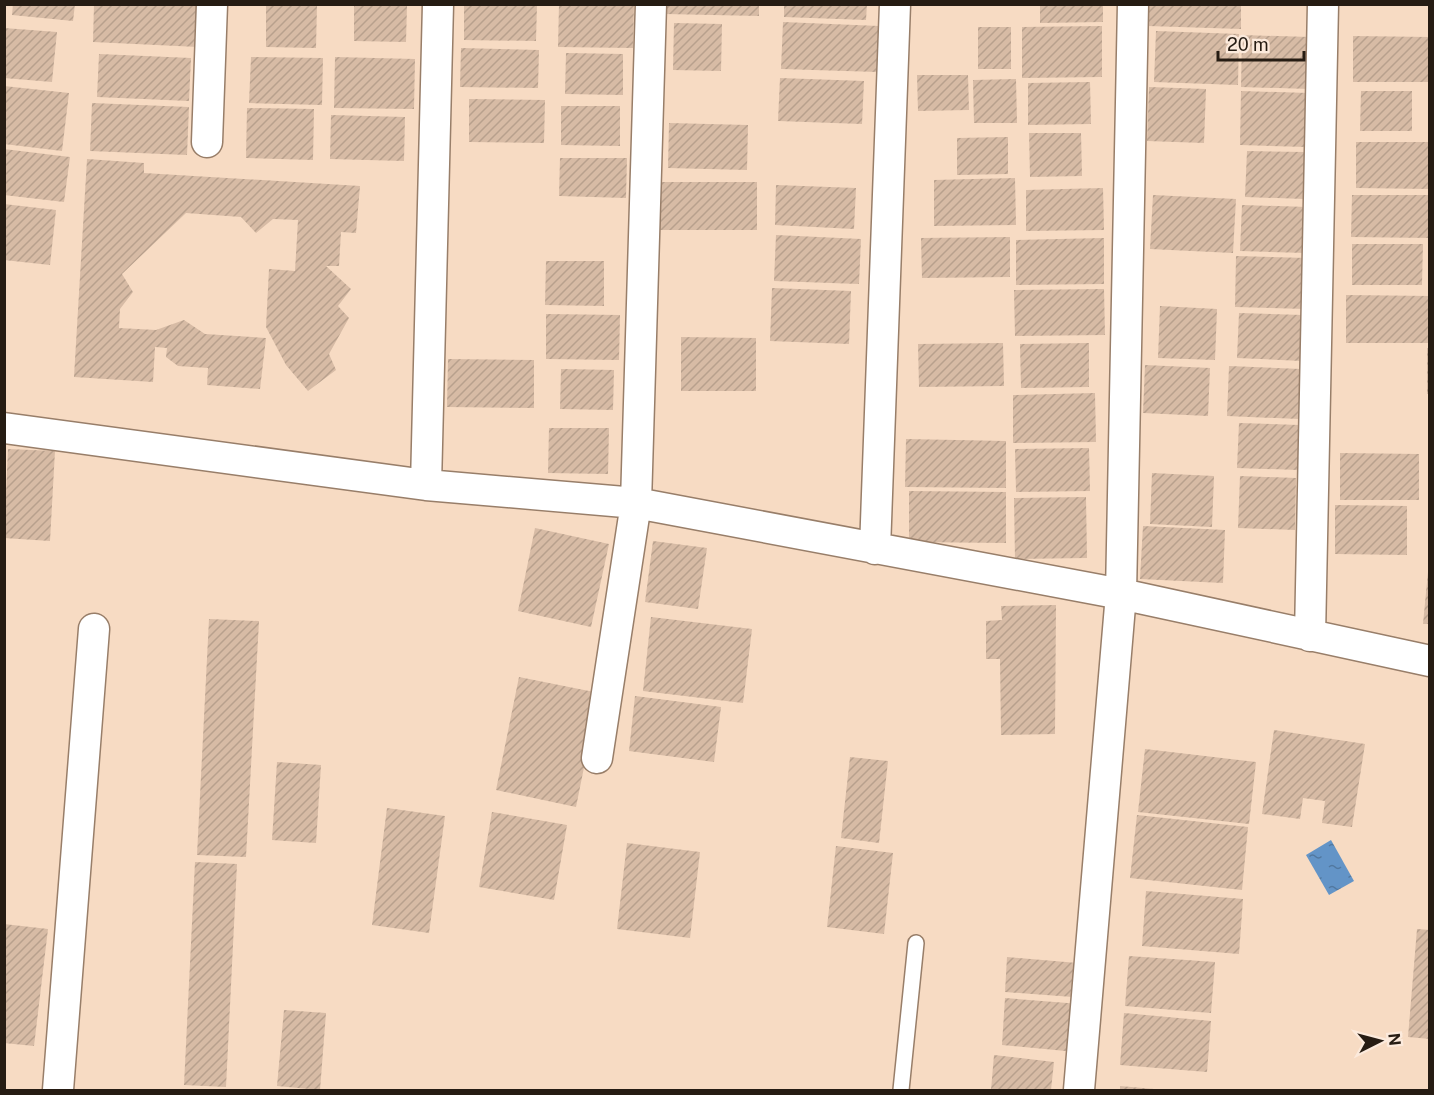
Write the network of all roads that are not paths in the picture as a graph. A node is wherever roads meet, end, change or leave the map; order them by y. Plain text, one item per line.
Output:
1 (212, 4) edge
2 (438, 4) edge
3 (651, 4) edge
4 (895, 4) edge
5 (1133, 4) edge
6 (1323, 4) edge
7 (207, 142) dead end
8 (4, 428) edge
9 (426, 485) junction
10 (636, 503) junction
11 (875, 549) junction
12 (1121, 594) junction
13 (94, 629) dead end
14 (1310, 636) junction
15 (1430, 662) edge
16 (597, 758) dead end
17 (916, 943) dead end
18 (58, 1090) edge
19 (901, 1090) edge
20 (1079, 1090) edge

1 - 7 street
2 - 9 street
3 - 10 street
4 - 11 street
5 - 12 street
6 - 14 street
8 - 9 street
9 - 10 street
10 - 11 street
10 - 16 street
11 - 12 street
12 - 14 street
12 - 20 street
13 - 18 street
14 - 15 street
17 - 19 lane

